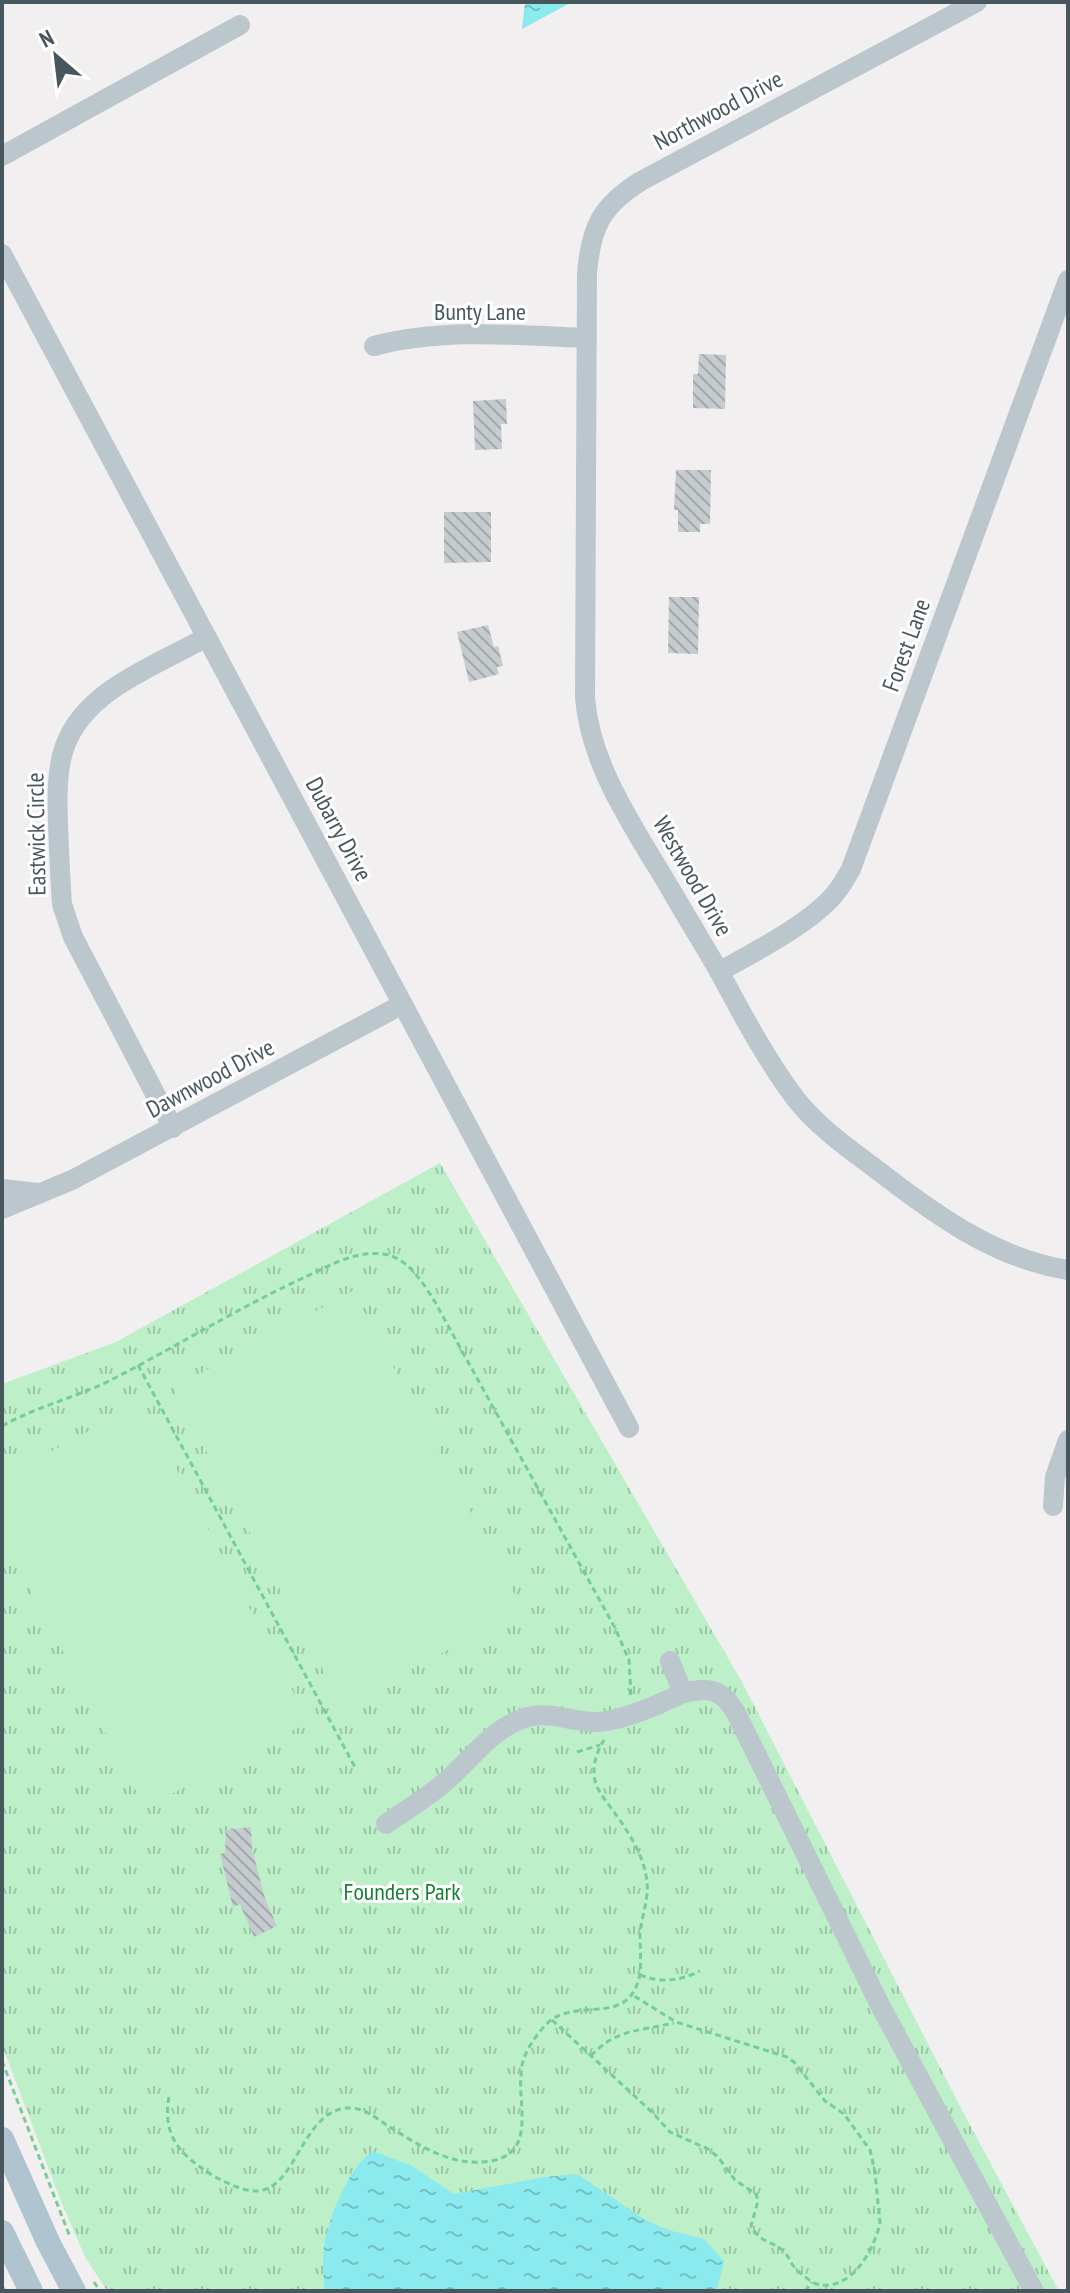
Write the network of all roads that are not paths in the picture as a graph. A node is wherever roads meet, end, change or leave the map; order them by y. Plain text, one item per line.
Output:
1 (977, 2) edge
2 (240, 25) dead end
3 (2, 156) edge
4 (2, 254) edge
5 (1068, 280) edge
6 (587, 338) junction
7 (374, 346) dead end
8 (207, 637) junction
9 (719, 972) junction
10 (403, 1004) junction
11 (173, 1128) junction
12 (2, 1189) edge
13 (38, 1193) junction
14 (2, 1209) edge
15 (1068, 1270) edge
16 (629, 1428) dead end
17 (1068, 1440) edge
18 (1053, 1506) dead end
19 (670, 1661) dead end
20 (683, 1693) junction
21 (386, 1824) dead end
22 (2, 2139) edge
23 (2, 2232) edge
24 (81, 2282) edge
25 (31, 2291) edge
26 (1034, 2291) edge

1 - 6 street, Northwood Drive
2 - 3 street
4 - 8 street, Dubarry Drive
5 - 9 street, Forest Lane
6 - 7 street, Bunty Lane
6 - 9 street, Westwood Drive
8 - 10 street, Dubarry Drive
8 - 11 street, Eastwick Circle
9 - 15 street, Westwood Drive
10 - 11 street, Dawnwood Drive
10 - 16 street, Dubarry Drive
11 - 13 street, Dawnwood Drive
12 - 13 street, Dawnwood Drive
13 - 14 street, Dawnwood Drive
17 - 18 street
19 - 20 street
20 - 21 street
20 - 26 street
22 - 24 main road
23 - 25 main road

